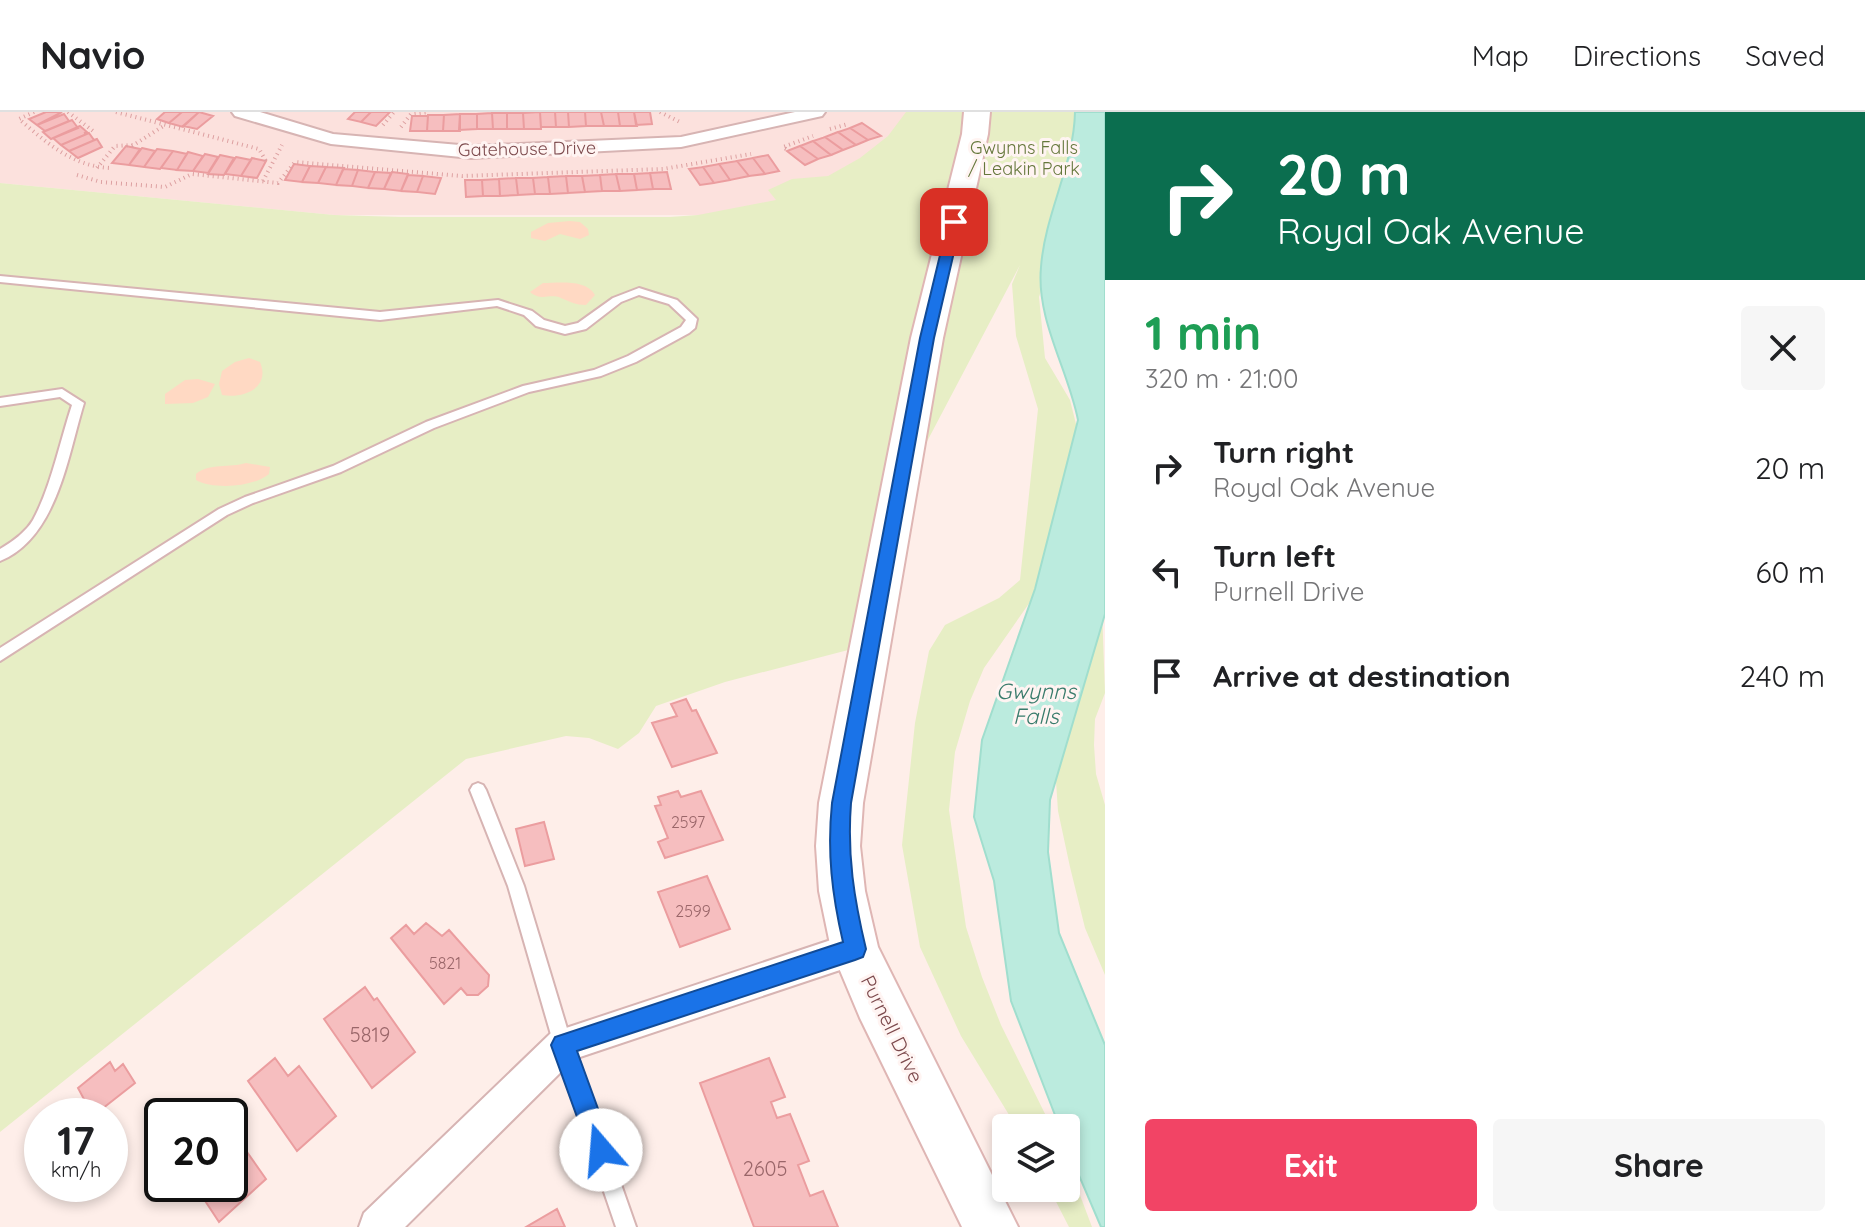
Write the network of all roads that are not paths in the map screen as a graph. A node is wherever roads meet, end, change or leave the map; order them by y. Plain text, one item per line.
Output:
1 (241, 112) edge
2 (816, 112) edge
3 (977, 112) edge
4 (0, 279) edge
5 (0, 402) edge
6 (0, 556) edge
7 (0, 655) edge
8 (478, 790) dead end
9 (855, 949) junction
10 (563, 1045) junction
11 (378, 1227) edge
12 (626, 1227) edge
13 (991, 1227) edge

1 - 2 street, Gatehouse Drive
3 - 9 street, Purnell Drive
4 - 7 lane
5 - 6 lane
8 - 10 lane
9 - 10 street
9 - 13 street, Purnell Drive
10 - 11 street
10 - 12 lane

